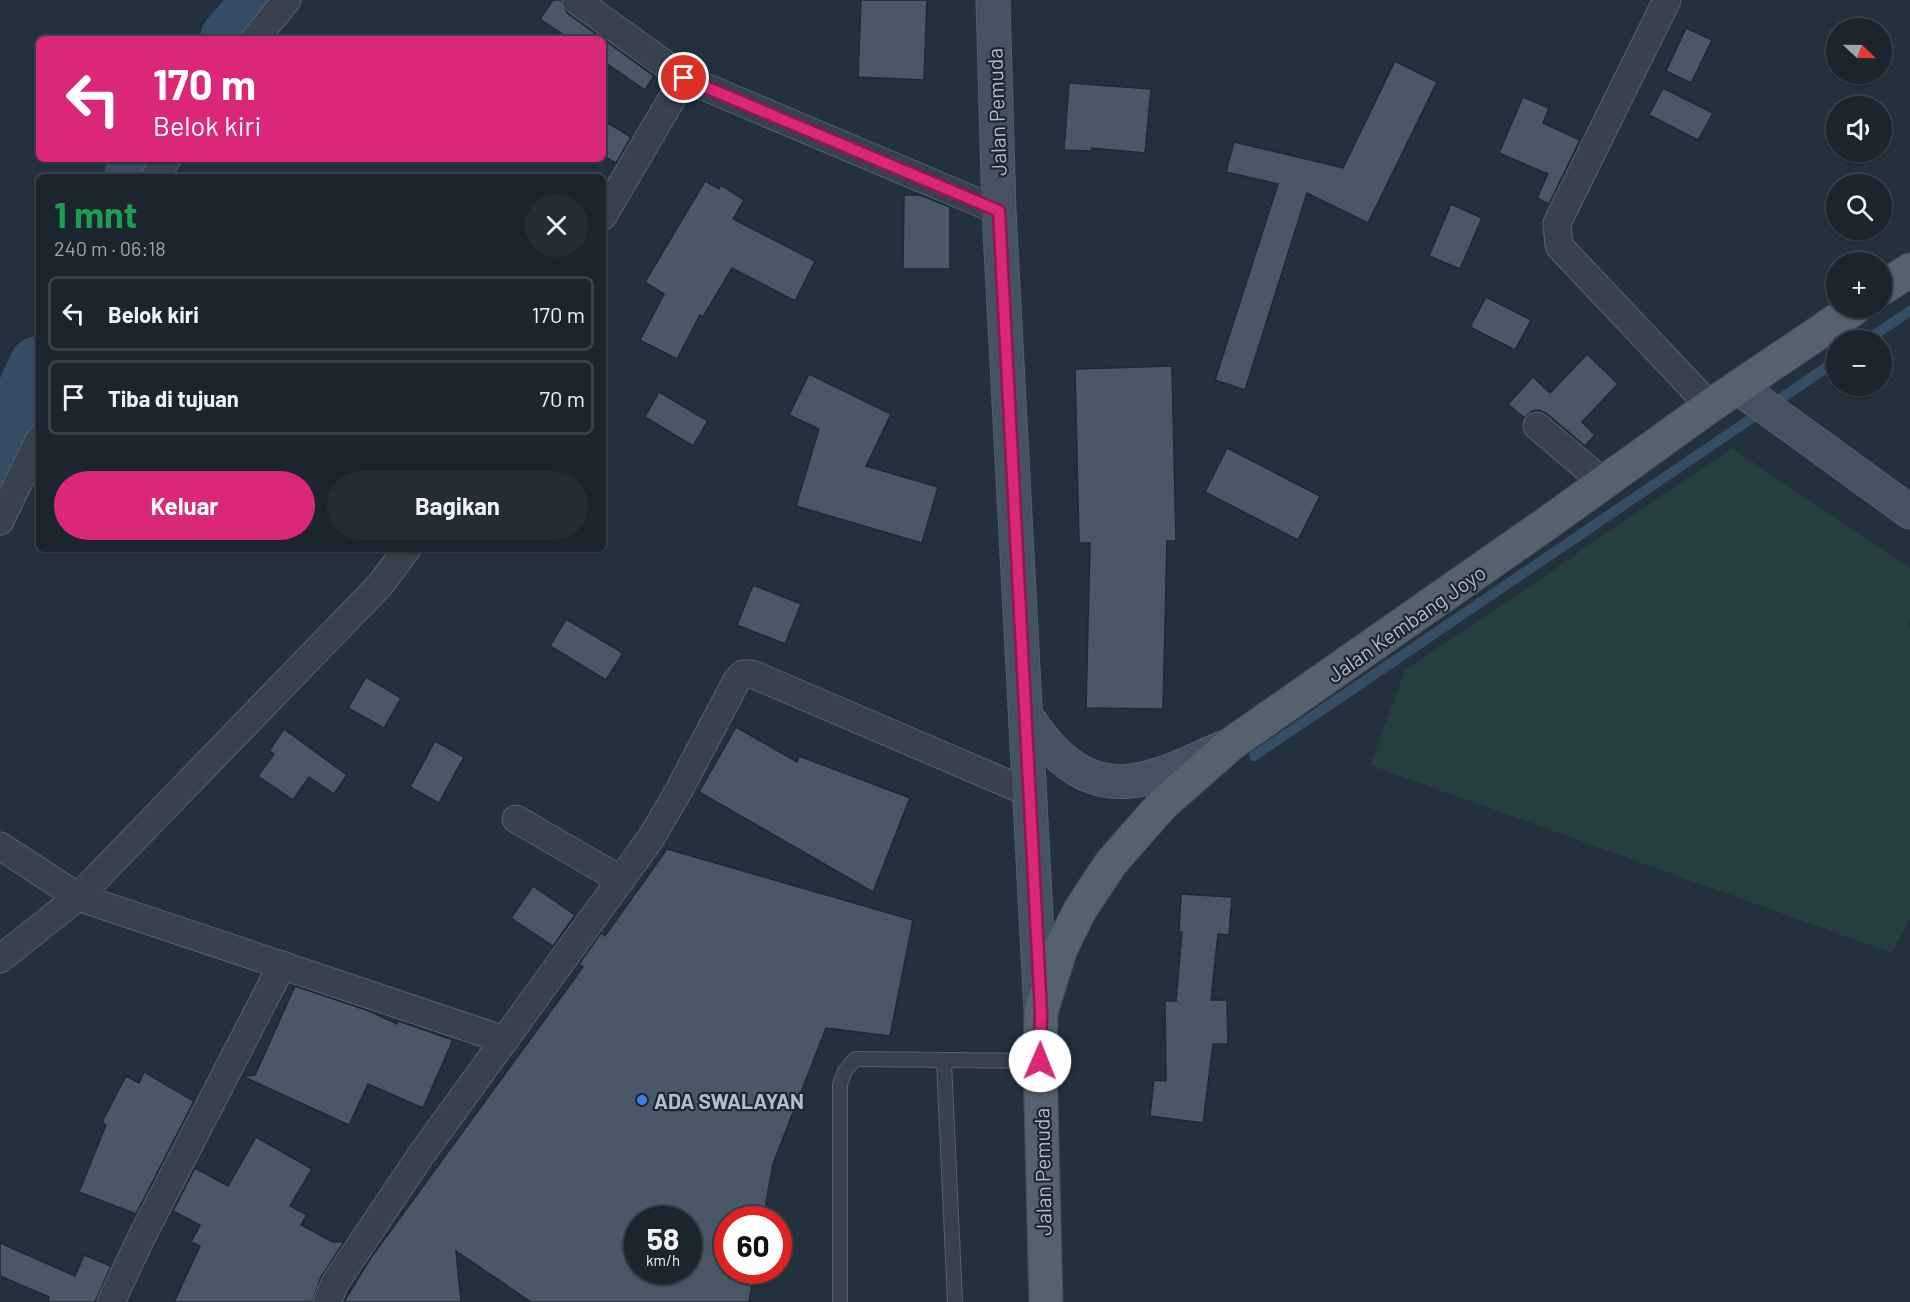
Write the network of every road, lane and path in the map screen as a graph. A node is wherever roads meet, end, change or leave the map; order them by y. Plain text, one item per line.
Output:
1 (287, 0) edge
2 (576, 0) edge
3 (993, 0) edge
4 (1667, 0) edge
5 (257, 36) edge
6 (684, 78) junction
7 (606, 211) edge
8 (999, 211) junction
9 (1910, 270) edge
10 (1892, 282) edge
11 (1841, 318) edge
12 (1745, 393) junction
13 (1710, 406) junction
14 (1537, 426) dead end
15 (36, 446) edge
16 (1604, 483) junction
17 (1910, 512) edge
18 (0, 521) edge
19 (406, 552) edge
20 (1026, 716) junction
21 (1231, 744) junction
22 (1030, 793) junction
23 (516, 819) dead end
24 (0, 846) edge
25 (621, 880) junction
26 (78, 897) junction
27 (0, 959) edge
28 (282, 965) junction
29 (1041, 1012) junction
30 (506, 1040) junction
31 (1040, 1061) junction
32 (944, 1062) junction
33 (111, 1302) edge
34 (327, 1302) edge
35 (840, 1302) edge
36 (955, 1302) edge
37 (1046, 1302) edge

1 - 5 street
2 - 6 street
3 - 8 main road, Jalan Pemuda
4 - 13 street
6 - 7 street
6 - 8 street
8 - 20 main road, Jalan Pemuda
9 - 10 main road
11 - 12 main road, Jalan Kembang Joyo
12 - 13 main road, Jalan Kembang Joyo
12 - 17 main road
13 - 16 main road, Jalan Kembang Joyo
14 - 16 street
15 - 18 street
16 - 21 main road, Jalan Kembang Joyo
19 - 26 street
20 - 21 main road
20 - 22 main road, Jalan Pemuda
21 - 29 main road, Jalan Kembang Joyo
22 - 25 street
22 - 29 main road, Jalan Pemuda
23 - 25 street
24 - 26 street
25 - 30 street
26 - 27 street
26 - 28 street
28 - 30 street
28 - 33 street
29 - 31 main road, Jalan Pemuda
30 - 34 street
31 - 32 lane
31 - 37 main road, Jalan Pemuda
32 - 35 lane
32 - 36 lane

